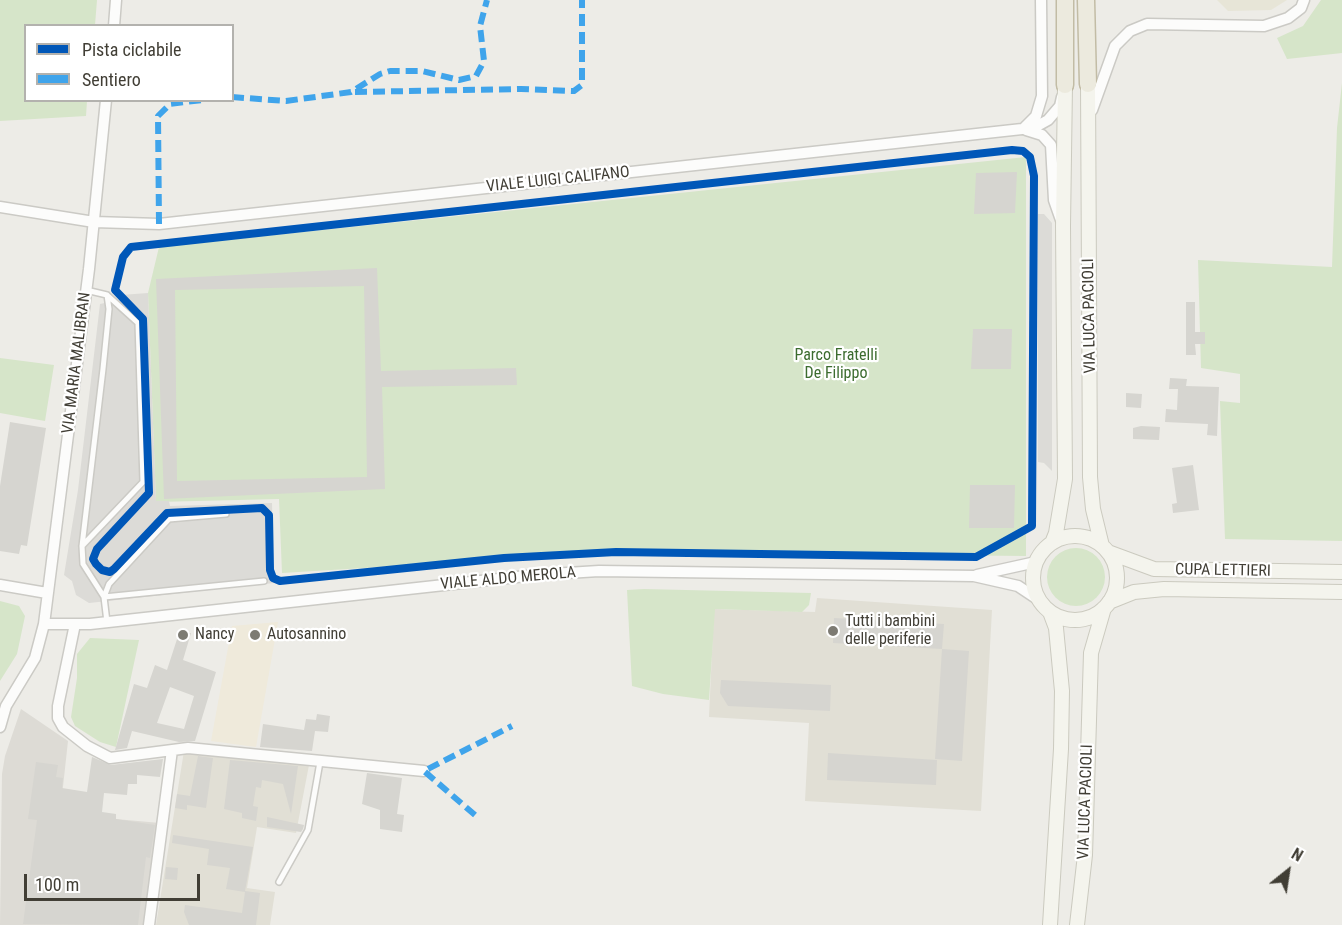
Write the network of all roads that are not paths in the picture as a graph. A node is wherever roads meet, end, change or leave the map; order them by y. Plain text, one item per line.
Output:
1 (116, 0) edge
2 (1041, 0) edge
3 (1065, 0) edge
4 (1086, 0) edge
5 (1304, 0) edge
6 (114, 24) edge
7 (1088, 84) joint
8 (1065, 85) junction
9 (106, 102) edge
10 (1088, 125) junction
11 (1022, 129) junction
12 (0, 207) edge
13 (94, 222) junction
14 (1063, 226) junction
15 (86, 290) junction
16 (107, 295) junction
17 (226, 514) dead end
18 (1052, 543) junction
19 (81, 546) junction
20 (1105, 549) junction
21 (1036, 562) junction
22 (1342, 572) edge
23 (974, 576) junction
24 (264, 581) dead end
25 (0, 585) edge
26 (47, 592) junction
27 (1342, 592) edge
28 (104, 597) junction
29 (1039, 600) junction
30 (1107, 605) junction
31 (1050, 612) junction
32 (107, 622) junction
33 (44, 624) junction
34 (75, 624) junction
35 (0, 727) edge
36 (172, 750) junction
37 (320, 762) junction
38 (424, 771) dead end
39 (279, 882) dead end
40 (149, 925) edge
41 (1050, 925) edge
42 (1077, 925) edge

1 - 6 street
2 - 11 street
3 - 8 highway
4 - 7 highway
5 - 10 street
7 - 10 main road, VIA LUCA PACIOLI
8 - 11 street, VIALE LUIGI CALIFANO
8 - 14 main road, VIA LUCA PACIOLI
9 - 13 street, VIA MARIA MALIBRAN
10 - 20 main road, VIA LUCA PACIOLI
11 - 13 street, VIALE LUIGI CALIFANO
11 - 14 street
12 - 13 street, VIALE LUIGI CALIFANO
13 - 15 street, VIA MARIA MALIBRAN
14 - 18 main road, VIA LUCA PACIOLI
15 - 16 lane
15 - 26 street, VIA MARIA MALIBRAN
16 - 19 lane
16 - 19 lane
17 - 28 lane
18 - 20 main road
18 - 21 main road
19 - 28 lane
20 - 22 main road, CUPA LETTIERI
20 - 30 main road
21 - 23 street, VIALE ALDO MEROLA
21 - 29 main road
23 - 29 street, VIALE ALDO MEROLA
23 - 32 street, VIALE ALDO MEROLA
24 - 28 lane
25 - 26 street
26 - 33 street, VIA MARIA MALIBRAN
27 - 30 main road, CUPA LETTIERI
28 - 32 lane
29 - 31 main road
30 - 31 main road
30 - 42 main road, VIA LUCA PACIOLI
31 - 41 main road, VIA LUCA PACIOLI
32 - 34 street, VIALE ALDO MEROLA
33 - 34 street, VIALE ALDO MEROLA
33 - 35 street, VIA MARIA MALIBRAN
34 - 36 street
36 - 37 street
36 - 40 street
37 - 38 street
37 - 39 lane

